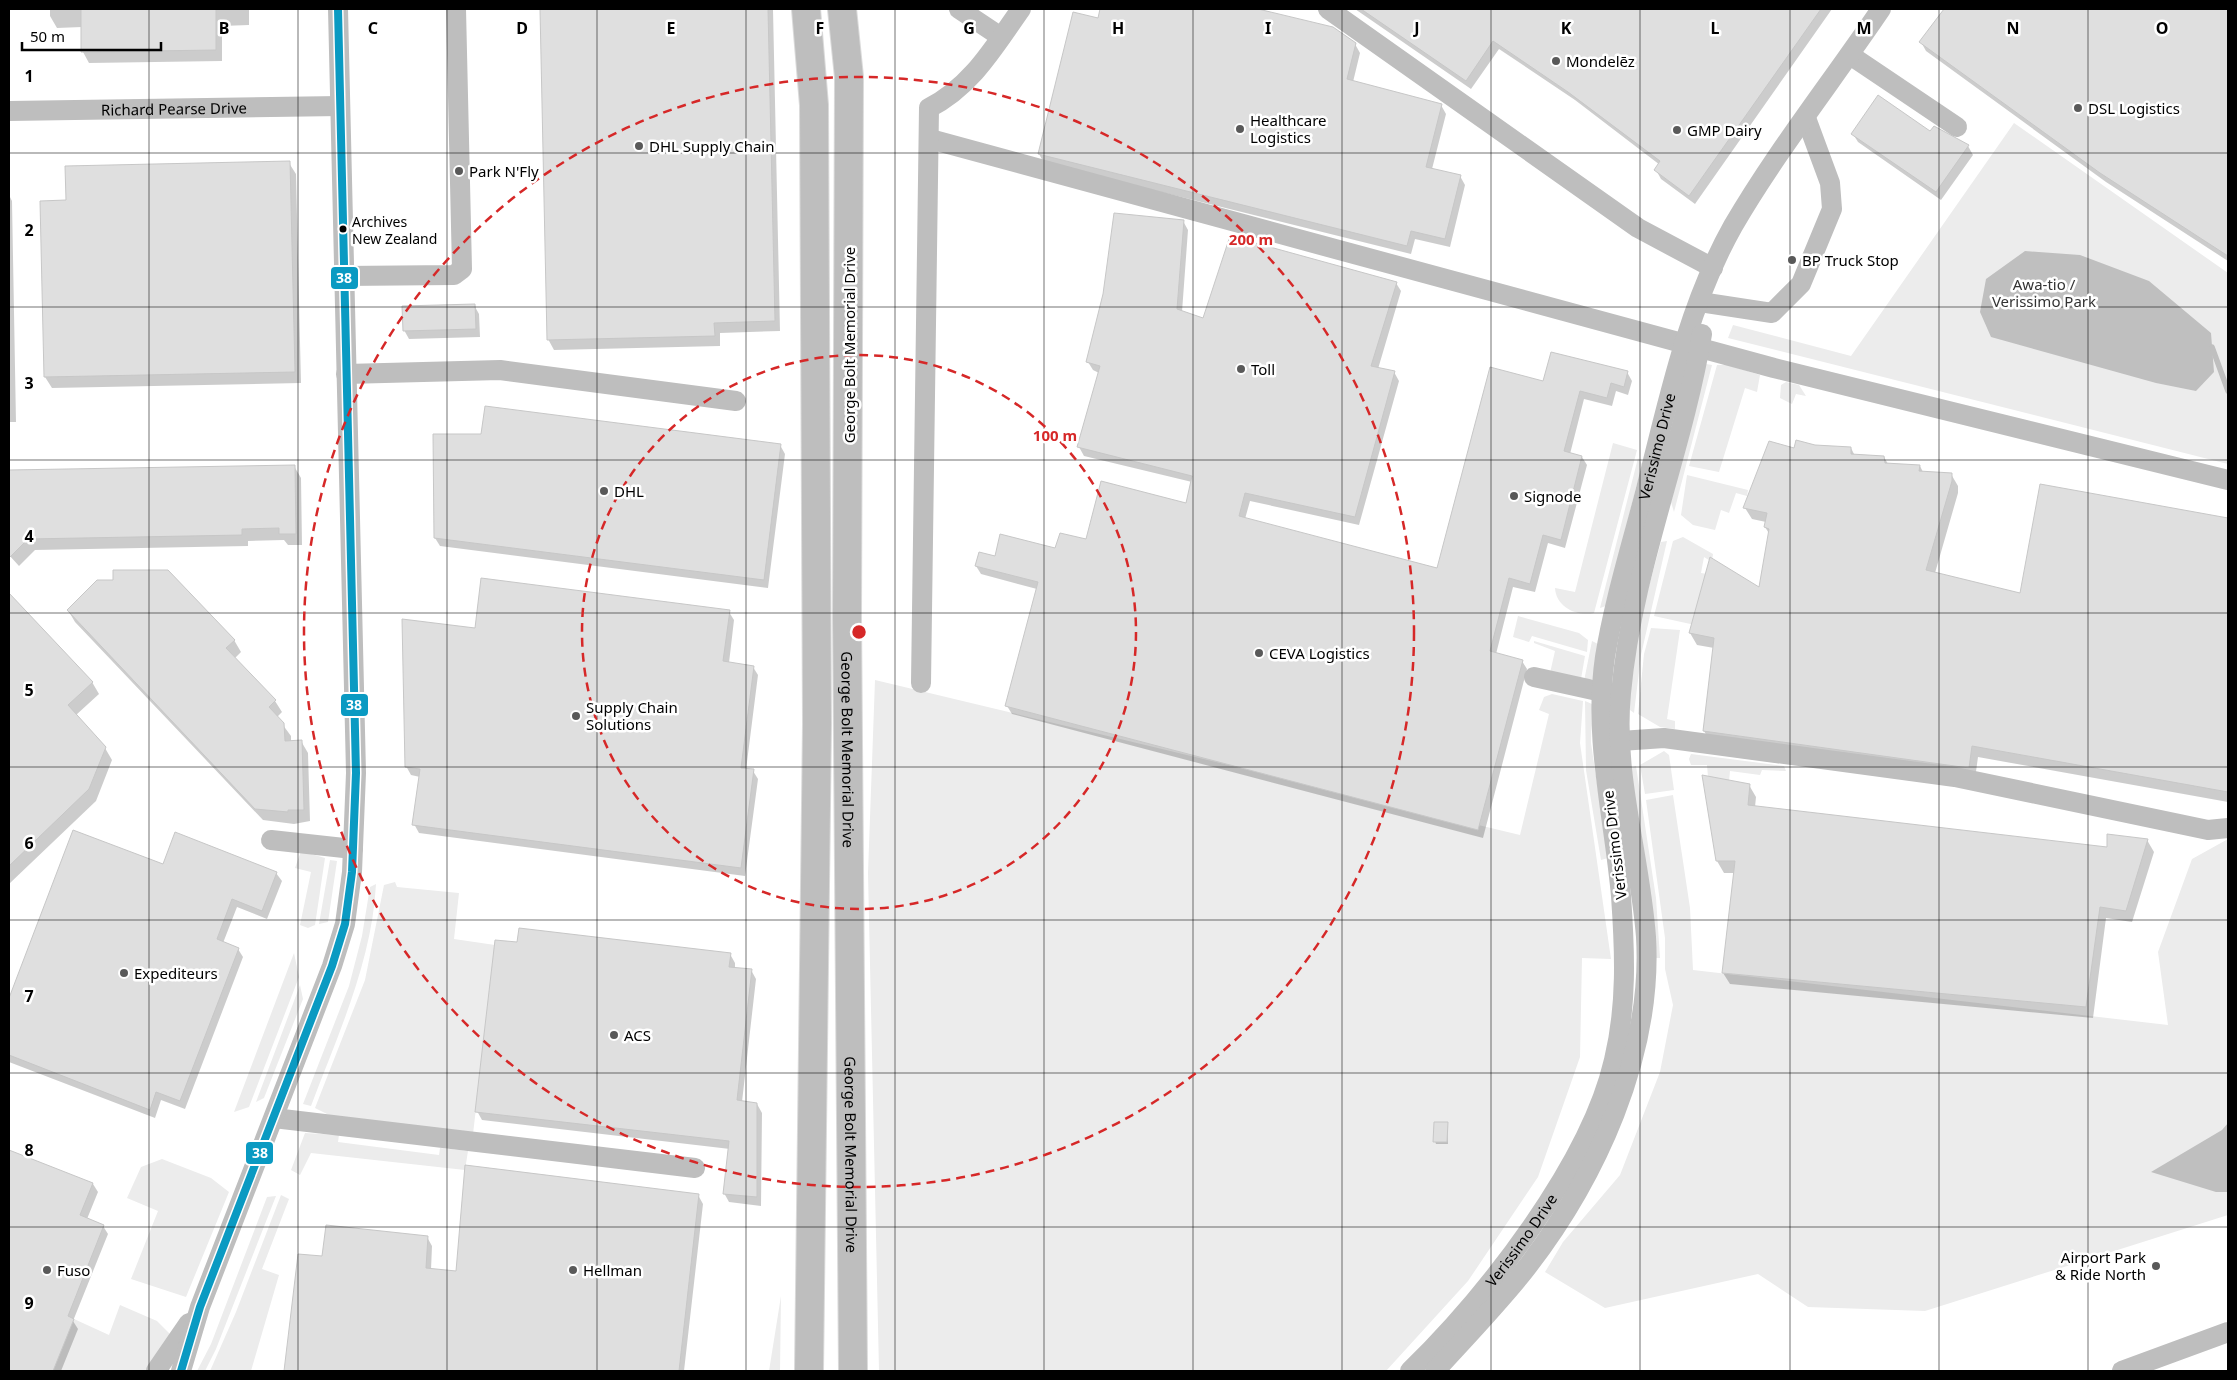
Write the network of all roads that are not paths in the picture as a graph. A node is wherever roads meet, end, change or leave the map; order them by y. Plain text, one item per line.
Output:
1 (338, 9) edge
2 (456, 9) edge
3 (806, 9) edge
4 (842, 9) edge
5 (960, 9) edge
6 (1021, 9) edge
7 (1328, 9) edge
8 (1881, 9) edge
9 (1001, 37) junction
10 (1850, 55) junction
11 (340, 106) junction
12 (9, 111) edge
13 (1806, 118) junction
14 (1957, 127) dead end
15 (930, 139) junction
16 (1713, 268) junction
17 (344, 276) junction
18 (1704, 303) junction
19 (1692, 345) junction
20 (346, 374) junction
21 (736, 401) dead end
22 (2228, 480) edge
23 (1534, 677) dead end
24 (921, 683) dead end
25 (1602, 692) junction
26 (1610, 741) junction
27 (2228, 828) edge
28 (271, 840) dead end
29 (353, 849) junction
30 (274, 1118) junction
31 (695, 1168) dead end
32 (200, 1307) junction
33 (2228, 1332) edge
34 (156, 1371) edge
35 (181, 1371) edge
36 (809, 1371) edge
37 (853, 1371) edge
38 (1410, 1371) edge
39 (1435, 1371) edge
40 (2122, 1371) edge

1 - 11 street
2 - 17 street
3 - 36 highway
4 - 37 highway, George Bolt Memorial Drive
5 - 9 street
6 - 9 street
7 - 16 street
8 - 10 street, Verissimo Drive
9 - 15 street
10 - 13 street, Verissimo Drive
10 - 14 street
11 - 12 street, Richard Pearse Drive
11 - 17 street
13 - 16 street, Verissimo Drive
13 - 18 street
15 - 19 street
15 - 24 street
16 - 18 street, Verissimo Drive
17 - 20 street
18 - 19 street, Verissimo Drive
19 - 22 street
19 - 25 street, Verissimo Drive
19 - 26 street, Verissimo Drive
20 - 21 street
20 - 29 street
23 - 25 street
25 - 26 street, Verissimo Drive
26 - 27 street
26 - 38 street, Verissimo Drive
26 - 39 street, Verissimo Drive
28 - 29 street
29 - 30 street
30 - 31 street
30 - 32 street
32 - 34 street
32 - 35 street
33 - 40 street

